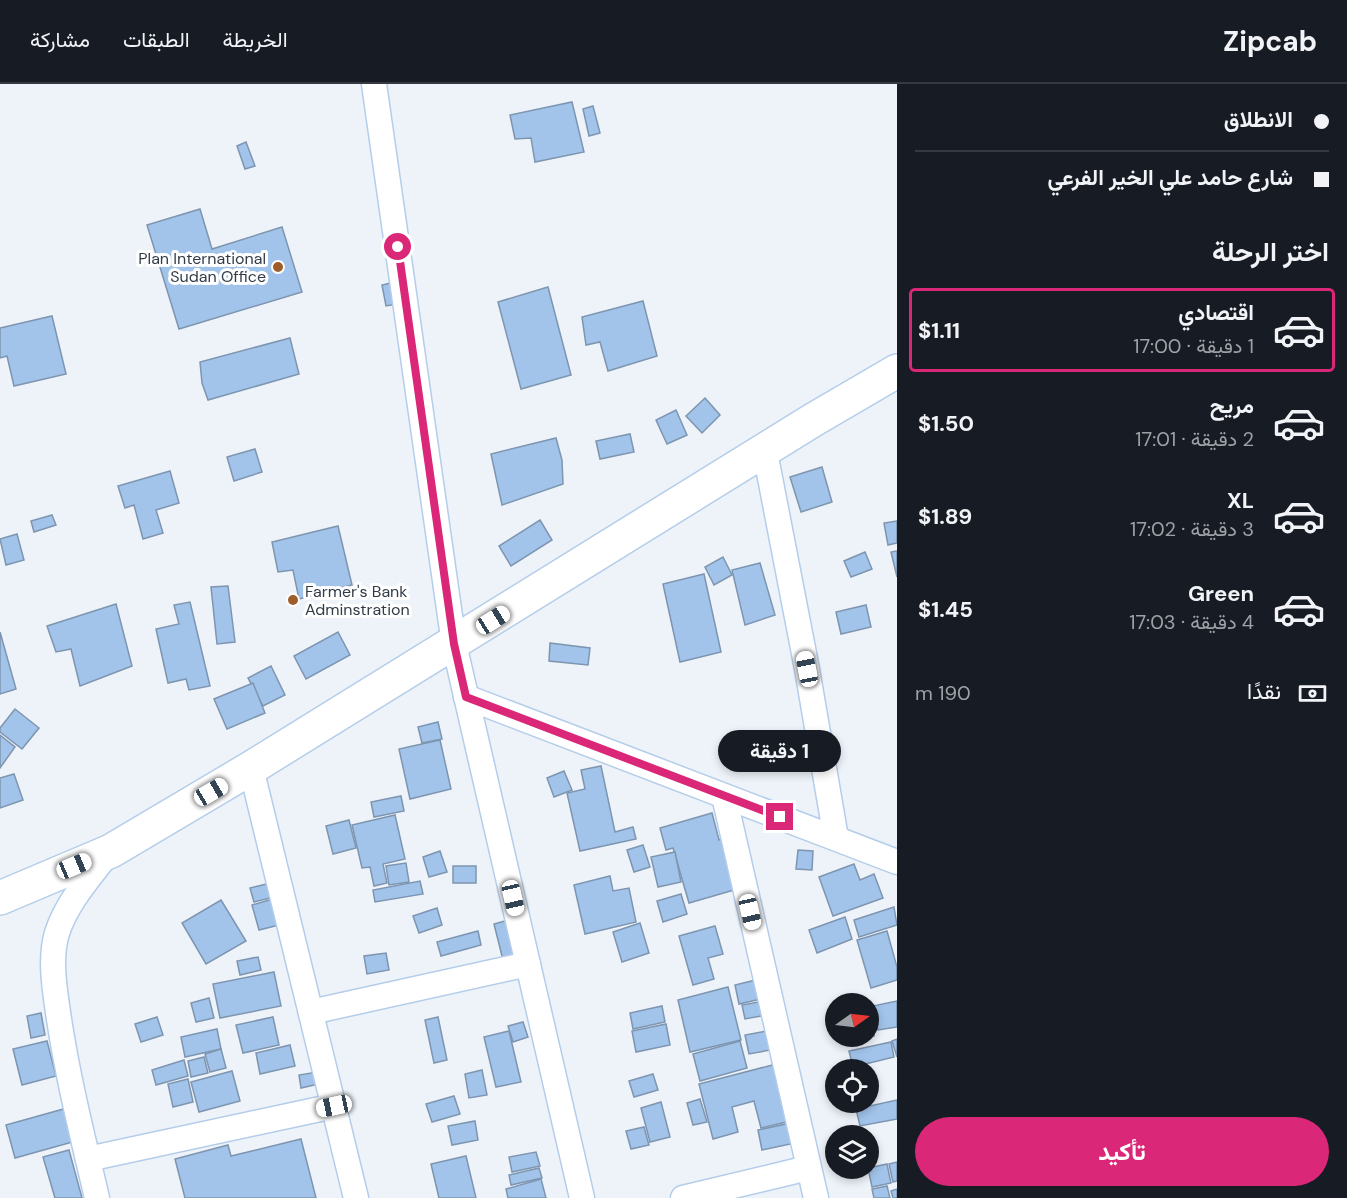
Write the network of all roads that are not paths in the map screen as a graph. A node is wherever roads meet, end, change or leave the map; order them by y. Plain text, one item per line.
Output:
1 (374, 84) edge
2 (897, 371) edge
3 (765, 452) junction
4 (454, 644) junction
5 (466, 697) junction
6 (251, 768) junction
7 (724, 796) junction
8 (836, 838) junction
9 (111, 850) junction
10 (897, 862) edge
11 (0, 898) edge
12 (528, 964) junction
13 (311, 1012) junction
14 (334, 1106) junction
15 (88, 1159) junction
16 (808, 1168) junction
17 (97, 1198) edge
18 (356, 1198) edge
19 (582, 1198) edge
20 (683, 1198) edge
21 (816, 1198) edge

1 - 4 street
2 - 3 main road
3 - 4 main road
3 - 8 street
4 - 5 street
4 - 6 main road
5 - 7 street
5 - 12 street
6 - 9 main road
6 - 13 street
7 - 8 street
7 - 16 street
8 - 10 street
9 - 11 main road
9 - 15 street
12 - 13 street
12 - 19 street
13 - 14 street
14 - 15 street
14 - 18 street
15 - 17 street
16 - 20 street
16 - 21 street

